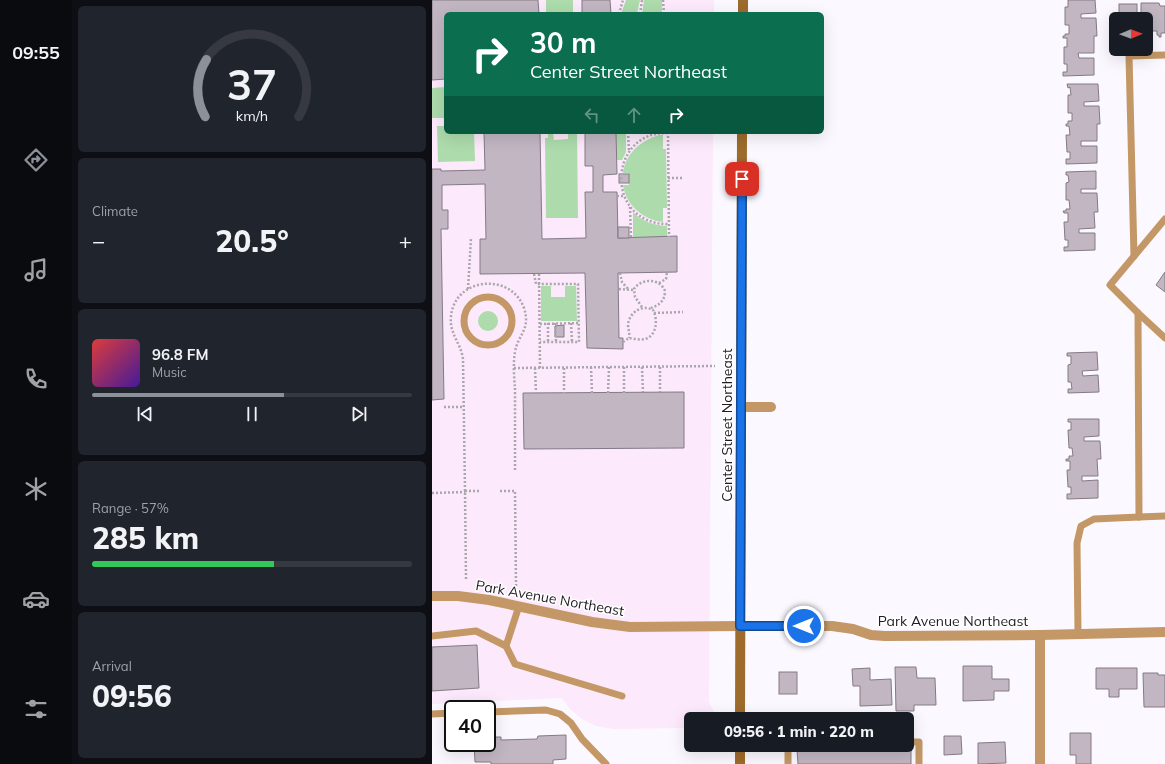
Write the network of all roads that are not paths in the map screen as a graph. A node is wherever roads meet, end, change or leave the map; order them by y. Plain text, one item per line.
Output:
1 (743, 0) edge
2 (743, 12) edge
3 (1165, 56) edge
4 (742, 134) edge
5 (1165, 219) edge
6 (1134, 256) junction
7 (1138, 313) junction
8 (466, 329) joint
9 (1165, 338) edge
10 (741, 407) junction
11 (771, 407) dead end
12 (1165, 516) edge
13 (1139, 517) junction
14 (432, 596) edge
15 (519, 606) junction
16 (740, 626) junction
17 (1165, 632) edge
18 (1078, 634) junction
19 (1040, 635) junction
20 (432, 636) edge
21 (506, 646) junction
22 (622, 696) dead end
23 (496, 712) edge
24 (740, 712) edge
25 (444, 713) edge
26 (432, 714) edge
27 (914, 742) edge
28 (740, 752) edge
29 (788, 752) edge
30 (606, 764) edge
31 (740, 764) edge
32 (788, 764) edge
33 (919, 764) edge
34 (1040, 764) edge

1 - 2 main road
3 - 6 lane
4 - 10 main road, Center Street Northeast
5 - 6 lane
6 - 7 lane
7 - 9 lane
7 - 13 lane
8 - 8 lane
10 - 11 street
10 - 16 main road, Center Street Northeast
12 - 13 lane
13 - 18 lane
14 - 15 street, Park Avenue Northeast
15 - 16 street, Park Avenue Northeast
15 - 21 lane
16 - 19 street, Park Avenue Northeast
16 - 24 main road, Center Street Northeast
17 - 18 street, Park Avenue Northeast
18 - 19 street, Park Avenue Northeast
19 - 34 street
20 - 21 lane
21 - 22 lane
23 - 30 lane
25 - 26 lane
27 - 33 lane
28 - 31 main road
29 - 32 lane

